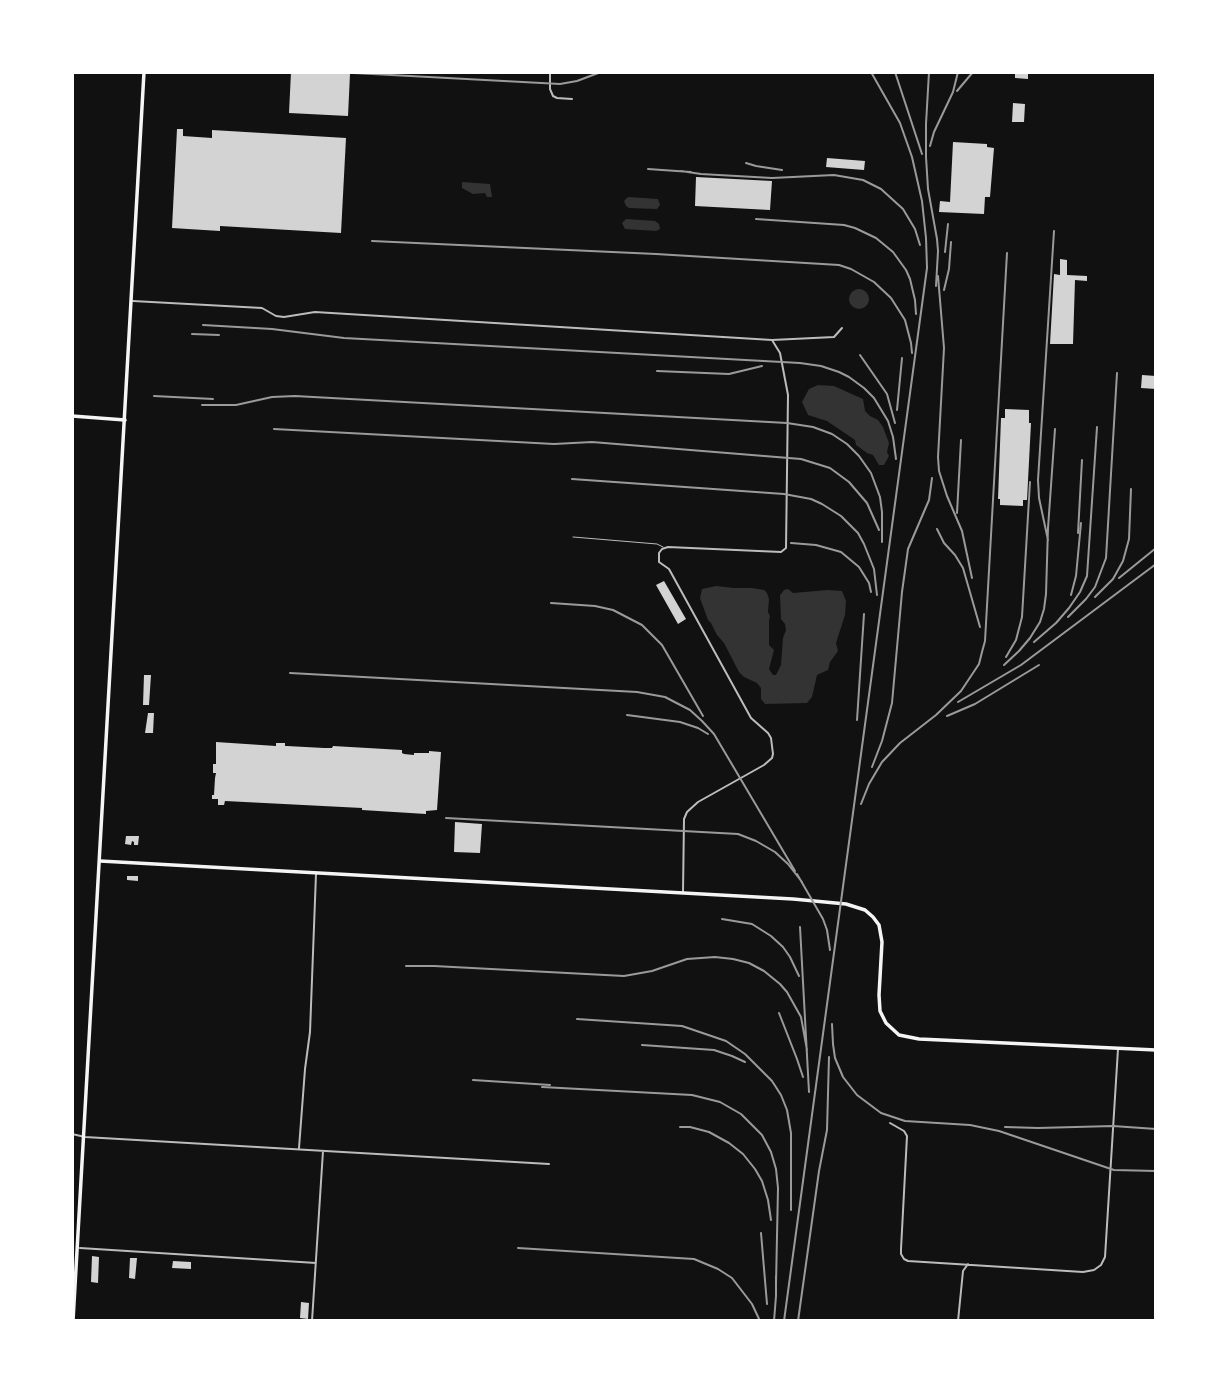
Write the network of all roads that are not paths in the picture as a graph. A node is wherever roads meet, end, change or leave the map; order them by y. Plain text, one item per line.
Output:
1 (144, 72) edge
2 (550, 72) edge
3 (572, 99) dead end
4 (132, 301) junction
5 (842, 328) dead end
6 (772, 340) junction
7 (72, 416) edge
8 (125, 420) junction
9 (573, 537) dead end
10 (665, 548) junction
11 (100, 861) junction
12 (316, 872) junction
13 (683, 893) junction
14 (1118, 1048) junction
15 (1156, 1051) edge
16 (890, 1123) dead end
17 (72, 1134) edge
18 (85, 1137) junction
19 (299, 1149) junction
20 (323, 1151) junction
21 (549, 1164) dead end
22 (78, 1250) junction
23 (72, 1251) edge
24 (316, 1263) junction
25 (969, 1264) junction
26 (74, 1321) edge
27 (312, 1321) edge
28 (958, 1321) edge

1 - 4 main road
2 - 3 street
4 - 6 street
4 - 8 main road
5 - 6 street
6 - 10 street
7 - 8 main road
8 - 11 main road
9 - 10 lane
10 - 13 street
11 - 12 main road
11 - 18 main road
12 - 13 main road
12 - 19 street
13 - 14 main road
14 - 15 main road
14 - 25 street
16 - 25 street
17 - 18 street
18 - 19 street
18 - 22 main road
19 - 20 street
20 - 21 street
20 - 24 street
22 - 23 street
22 - 24 street
22 - 26 main road
24 - 27 street
25 - 28 street

